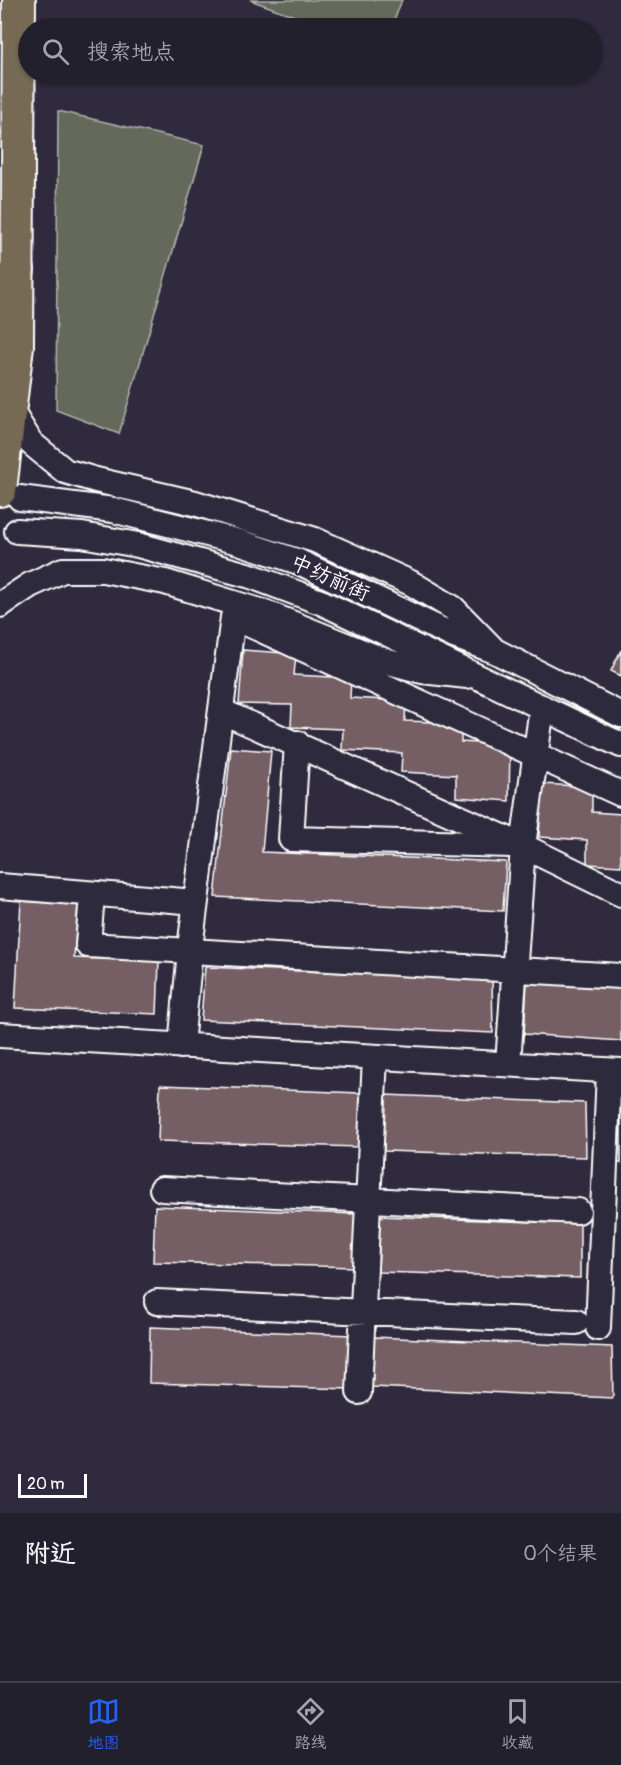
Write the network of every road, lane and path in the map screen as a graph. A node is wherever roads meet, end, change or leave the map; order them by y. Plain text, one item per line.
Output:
1 (19, 0) edge
2 (19, 18) edge
3 (18, 84) edge
4 (17, 270) junction
5 (0, 356) edge
6 (10, 409) junction
7 (10, 494) edge
8 (17, 531) dead end
9 (0, 605) edge
10 (495, 651) junction
11 (478, 678) junction
12 (542, 707) junction
13 (221, 711) junction
14 (621, 715) edge
15 (297, 743) junction
16 (621, 745) edge
17 (535, 755) junction
18 (621, 795) edge
19 (523, 846) junction
20 (0, 886) edge
21 (621, 894) edge
22 (92, 895) junction
23 (196, 902) junction
24 (190, 951) junction
25 (514, 970) junction
26 (621, 976) edge
27 (0, 1035) edge
28 (182, 1046) junction
29 (375, 1057) junction
30 (508, 1064) junction
31 (615, 1071) edge
32 (162, 1189) dead end
33 (368, 1200) junction
34 (578, 1211) dead end
35 (157, 1302) dead end
36 (363, 1312) junction
37 (359, 1392) dead end

1 - 2 main road
3 - 4 main road
4 - 5 highway
4 - 6 main road
6 - 7 main road
6 - 10 street
7 - 10 street, 中纺前街
8 - 11 street
9 - 11 street
10 - 14 street, 中纺前街
11 - 12 street
12 - 16 street
12 - 17 street
13 - 15 street
13 - 17 street
13 - 23 street
15 - 19 street
15 - 19 street
17 - 18 street
17 - 19 street
19 - 21 street
19 - 25 street
20 - 22 street
22 - 23 street
22 - 24 street
23 - 24 street
24 - 25 street
24 - 28 street
25 - 26 street
25 - 30 street
27 - 28 street
28 - 29 street
29 - 30 street
29 - 33 street
30 - 31 street
31 - 36 street
32 - 33 street
33 - 34 street
33 - 36 street
35 - 36 street
36 - 37 street

